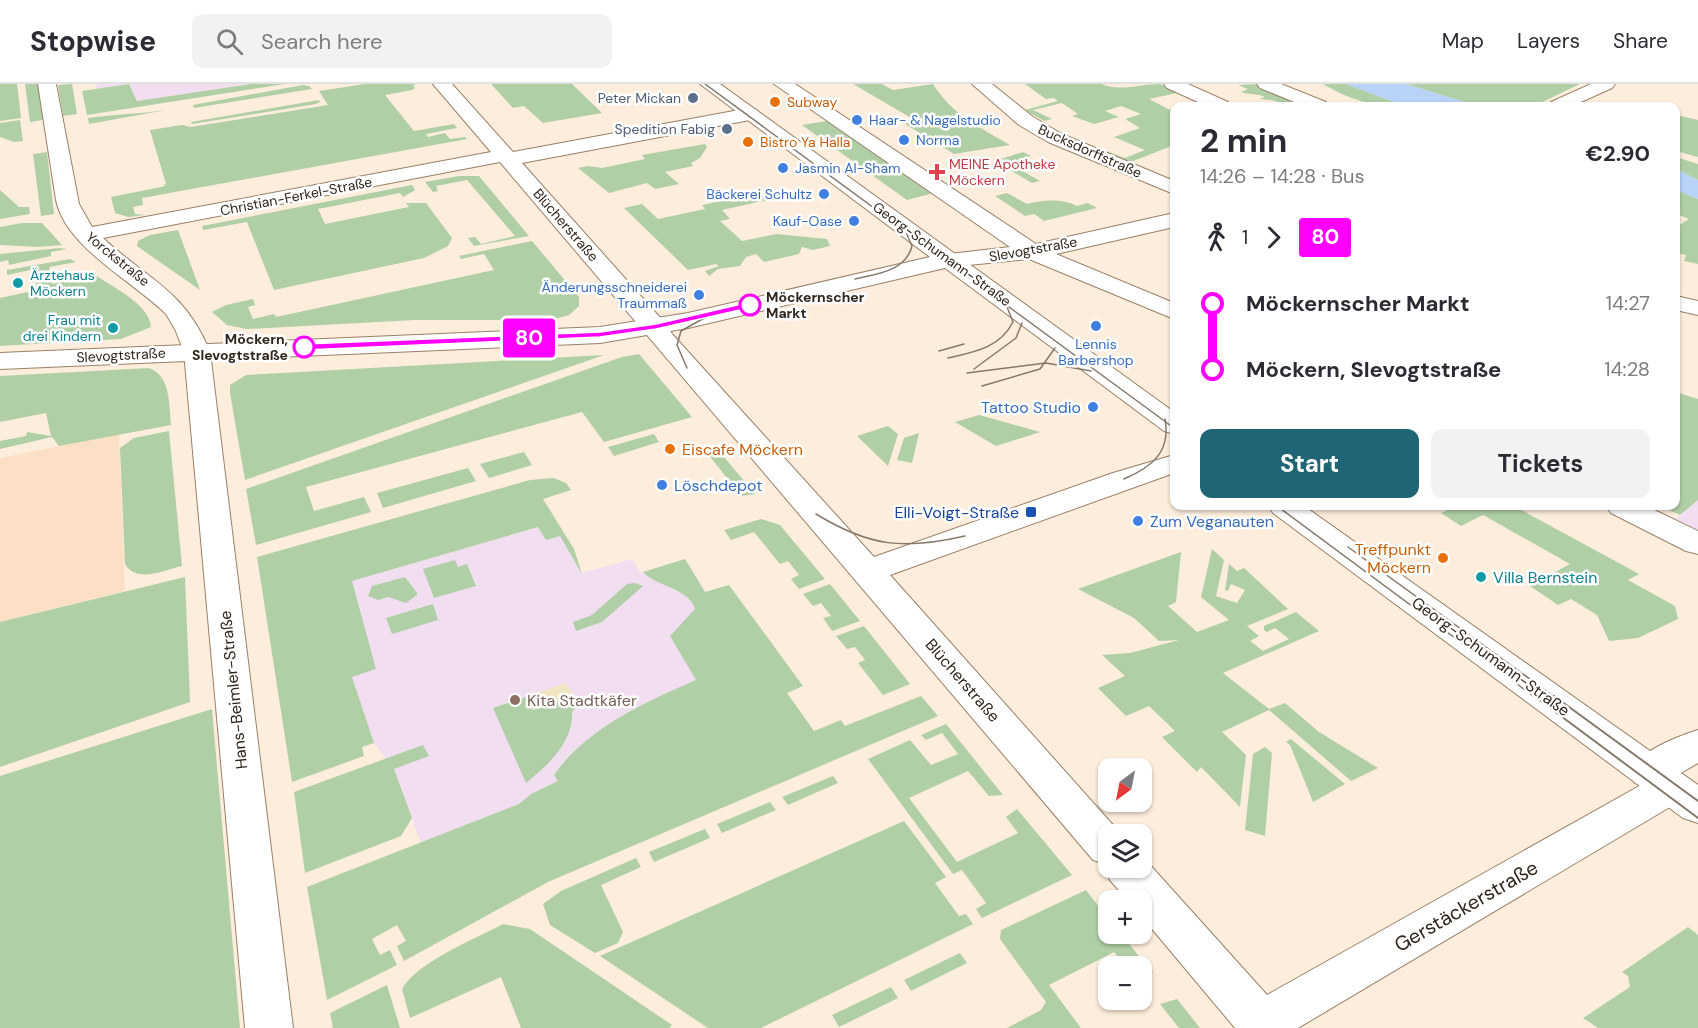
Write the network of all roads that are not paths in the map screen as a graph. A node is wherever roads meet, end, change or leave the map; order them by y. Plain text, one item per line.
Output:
1 (47, 84) edge
2 (442, 84) edge
3 (709, 84) edge
4 (783, 84) edge
5 (981, 84) edge
6 (1173, 84) edge
7 (1266, 84) edge
8 (1606, 84) edge
9 (1220, 87) dead end
10 (1190, 93) junction
11 (1211, 102) edge
12 (1309, 102) edge
13 (1567, 102) edge
14 (750, 114) junction
15 (507, 157) junction
16 (1170, 186) edge
17 (1170, 221) edge
18 (86, 235) junction
19 (1032, 252) junction
20 (949, 260) junction
21 (1680, 304) edge
22 (1698, 308) edge
23 (1170, 310) edge
24 (656, 327) junction
25 (197, 352) junction
26 (0, 361) edge
27 (1170, 422) edge
28 (1170, 465) edge
29 (1289, 510) edge
30 (1630, 510) edge
31 (1698, 544) edge
32 (868, 571) junction
33 (1698, 745) edge
34 (1673, 789) edge
35 (1098, 836) edge
36 (1135, 878) edge
37 (1263, 1026) edge
38 (269, 1028) edge

1 - 18 street, Yorckstraße
2 - 15 street, Blücherstraße
3 - 14 street, Georg-Schumann-Straße
4 - 19 street
5 - 16 street, Bucksdorffstraße
6 - 10 street
7 - 12 street
8 - 13 street
9 - 10 street
10 - 11 street
14 - 15 street, Christian-Ferkel-Straße
14 - 20 street, Georg-Schumann-Straße
15 - 18 street, Christian-Ferkel-Straße
15 - 24 street, Blücherstraße
17 - 19 street, Slevogtstraße
18 - 25 street, Yorckstraße
19 - 20 street, Slevogtstraße
19 - 23 street
20 - 24 street, Slevogtstraße
20 - 27 street, Georg-Schumann-Straße
21 - 22 street
24 - 25 street, Slevogtstraße
24 - 32 street, Blücherstraße
25 - 26 street, Slevogtstraße
25 - 38 street, Hans-Beimler-Straße
28 - 32 street
29 - 34 street, Georg-Schumann-Straße
30 - 31 street
32 - 35 street, Blücherstraße
33 - 34 street, Gerstäckerstraße
34 - 37 street, Gerstäckerstraße
36 - 37 street

